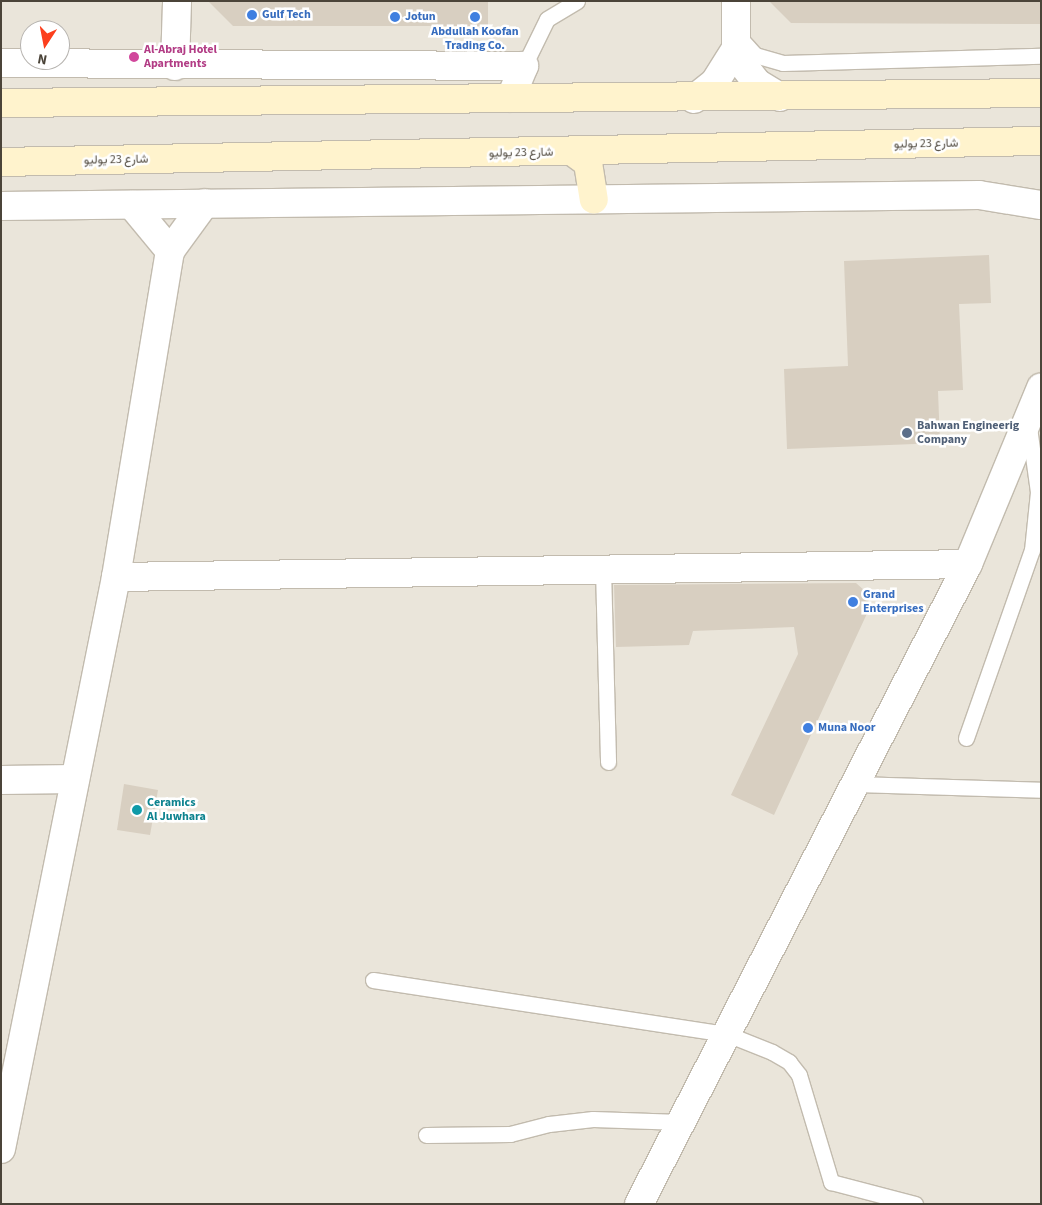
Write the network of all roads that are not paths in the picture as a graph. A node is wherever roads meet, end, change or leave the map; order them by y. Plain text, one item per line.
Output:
1 (177, 1) edge
2 (577, 1) edge
3 (736, 1) edge
4 (736, 40) junction
5 (1041, 56) edge
6 (1, 63) edge
7 (175, 66) junction
8 (524, 66) junction
9 (1041, 93) edge
10 (511, 97) junction
11 (780, 97) junction
12 (694, 99) junction
13 (1, 103) edge
14 (1040, 142) edge
15 (573, 152) junction
16 (1, 162) edge
17 (594, 200) junction
18 (204, 204) junction
19 (132, 205) junction
20 (1041, 205) edge
21 (1, 206) edge
22 (170, 251) junction
23 (1041, 388) edge
24 (1028, 420) junction
25 (968, 564) junction
26 (603, 570) junction
27 (116, 577) junction
28 (966, 738) dead end
29 (608, 762) dead end
30 (75, 779) junction
31 (1, 780) edge
32 (854, 784) junction
33 (1041, 790) edge
34 (373, 980) dead end
35 (727, 1034) junction
36 (681, 1122) junction
37 (426, 1135) dead end
38 (1, 1149) edge
39 (639, 1204) edge
40 (915, 1204) edge

1 - 7 street
2 - 8 lane
3 - 4 street
4 - 5 lane
4 - 11 street
4 - 12 street
6 - 7 street
7 - 8 street
8 - 10 street
9 - 11 main road
10 - 12 main road
10 - 13 main road
11 - 12 main road
14 - 15 main road, شارع 23 يوليو
15 - 16 main road, شارع 23 يوليو
15 - 17 main road
17 - 18 street
17 - 20 street
18 - 19 street
18 - 22 street
19 - 21 street
19 - 22 street
22 - 27 street
23 - 24 street
24 - 25 street
24 - 28 lane
25 - 26 street
25 - 32 street
26 - 27 street
26 - 29 lane
27 - 30 street
30 - 31 street
30 - 38 street
32 - 33 lane
32 - 35 street
34 - 35 lane
35 - 36 street
35 - 40 lane
36 - 37 lane
36 - 39 street

